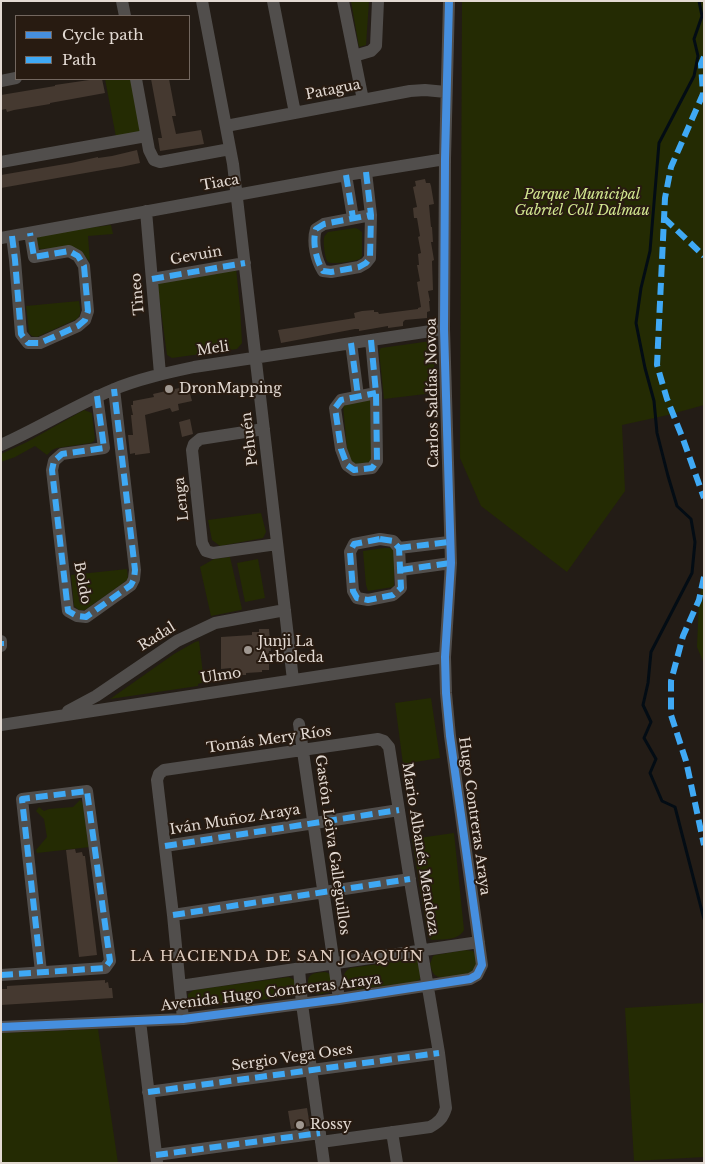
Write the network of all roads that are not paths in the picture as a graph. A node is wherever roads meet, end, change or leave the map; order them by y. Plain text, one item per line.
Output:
1 (122, 1) edge
2 (202, 1) edge
3 (273, 1) edge
4 (343, 1) edge
5 (378, 1) edge
6 (448, 1) edge
7 (125, 15) edge
8 (354, 56) junction
9 (15, 78) edge
10 (136, 80) edge
11 (1, 81) edge
12 (446, 92) junction
13 (363, 100) junction
14 (295, 113) junction
15 (226, 126) junction
16 (146, 136) junction
17 (230, 149) junction
18 (444, 159) junction
19 (1, 162) edge
20 (366, 172) junction
21 (346, 175) junction
22 (237, 195) junction
23 (146, 211) junction
24 (371, 215) junction
25 (352, 218) junction
26 (30, 233) junction
27 (6, 237) edge
28 (34, 257) junction
29 (15, 260) junction
30 (245, 263) junction
31 (152, 279) junction
32 (444, 329) junction
33 (371, 340) junction
34 (351, 343) junction
35 (256, 358) junction
36 (160, 374) junction
37 (114, 389) junction
38 (376, 393) junction
39 (97, 396) junction
40 (358, 396) junction
41 (264, 429) junction
42 (1, 445) edge
43 (120, 446) junction
44 (104, 448) junction
45 (449, 542) junction
46 (277, 544) junction
47 (399, 548) junction
48 (451, 563) junction
49 (401, 570) junction
50 (285, 610) junction
51 (1, 641) edge
52 (1, 646) edge
53 (446, 657) junction
54 (293, 680) junction
55 (446, 693) joint
56 (56, 716) junction
57 (299, 724) dead end
58 (1, 725) edge
59 (384, 741) joint
60 (303, 750) junction
61 (399, 810) junction
62 (313, 823) junction
63 (165, 846) junction
64 (410, 879) junction
65 (323, 892) junction
66 (173, 915) junction
67 (479, 942) junction
68 (422, 951) junction
69 (334, 964) junction
70 (299, 968) junction
71 (41, 972) junction
72 (1, 975) edge
73 (427, 985) junction
74 (180, 986) junction
75 (339, 999) junction
76 (302, 1004) junction
77 (183, 1019) junction
78 (140, 1020) junction
79 (1, 1027) edge
80 (439, 1053) junction
81 (311, 1070) junction
82 (148, 1092) junction
83 (392, 1132) junction
84 (321, 1137) junction
85 (157, 1159) edge
86 (324, 1163) edge
87 (397, 1163) edge

1 - 7 street
2 - 15 street, Pehuén
3 - 14 street
4 - 8 street
5 - 8 street
6 - 12 street, Carlos Saldías Novoa
8 - 13 street
9 - 11 street
10 - 16 street
12 - 13 street, Patagua
12 - 18 street, Carlos Saldías Novoa
13 - 14 street, Patagua
14 - 15 street, Patagua
15 - 17 street, Pehuén
16 - 17 street
16 - 19 street
17 - 22 street, Pehuén
18 - 20 street, Tiaca
18 - 32 street, Carlos Saldías Novoa
20 - 21 street, Tiaca
20 - 24 street
21 - 22 street, Tiaca
21 - 25 street
22 - 23 street, Tiaca
22 - 30 street, Pehuén
23 - 26 street, Tiaca
23 - 31 street, Tineo
24 - 25 street
24 - 25 street
26 - 27 street, Tiaca
26 - 28 street
27 - 29 street
28 - 29 street
28 - 29 street
30 - 31 street, Gevuin
30 - 35 street, Pehuén
31 - 36 street, Tineo
32 - 33 street, Meli
32 - 45 street, Carlos Saldías Novoa
33 - 34 street, Meli
33 - 38 street
34 - 35 street, Meli
34 - 40 street
35 - 36 street, Meli
35 - 41 street, Pehuén
36 - 37 street, Meli
37 - 39 street, Meli
37 - 43 street, Boldo
38 - 40 street
38 - 40 street
39 - 42 street, Meli
39 - 44 street
41 - 46 street, Pehuén
41 - 46 street, Lenga
43 - 44 street, Boldo
43 - 44 street, Boldo
45 - 47 street
45 - 48 street, Carlos Saldías Novoa
46 - 50 street, Pehuén
47 - 49 street
47 - 49 street
48 - 49 street
48 - 53 street, Carlos Saldías Novoa
50 - 54 street, Pehuén
50 - 56 street, Radal
51 - 52 street
53 - 54 street, Ulmo
53 - 55 street, Carlos Saldías Novoa
54 - 56 street, Ulmo
55 - 67 street, Hugo Contreras Araya
56 - 58 street, Ulmo
57 - 60 street, Gastón Leiva Galleguillos
59 - 60 street, Tomás Mery Ríos
59 - 61 street, Mario Albanés Mendoza
60 - 62 street, Gastón Leiva Galleguillos
60 - 63 street, Tomás Mery Ríos
61 - 62 street, Iván Muñoz Araya
61 - 64 street, Mario Albanés Mendoza
62 - 63 street, Iván Muñoz Araya
62 - 65 street, Gastón Leiva Galleguillos
63 - 66 street
64 - 65 street
64 - 68 street, Mario Albanés Mendoza
65 - 66 street
65 - 69 street, Gastón Leiva Galleguillos
66 - 74 street
67 - 68 street
67 - 73 street, Avenida Hugo Contreras Araya
68 - 69 street
68 - 73 street, Mario Albanés Mendoza
69 - 70 street
69 - 75 street, Gastón Leiva Galleguillos
70 - 74 street
70 - 76 street
71 - 71 street
71 - 72 street
73 - 75 street, Avenida Hugo Contreras Araya
73 - 80 street, Mario Albanés Mendoza
74 - 77 street
75 - 76 street, Avenida Hugo Contreras Araya
76 - 77 street, Avenida Hugo Contreras Araya
76 - 81 street
77 - 78 street, Avenida Hugo Contreras Araya
78 - 79 street, Avenida Hugo Contreras Araya
78 - 82 street
80 - 81 street, Sergio Vega Oses
80 - 83 street, Mario Albanés Mendoza
81 - 82 street, Sergio Vega Oses
81 - 84 street
82 - 85 street
83 - 84 street, Mario Albanés Mendoza
83 - 87 street
84 - 85 street, Mario Albanés Mendoza
84 - 86 street

